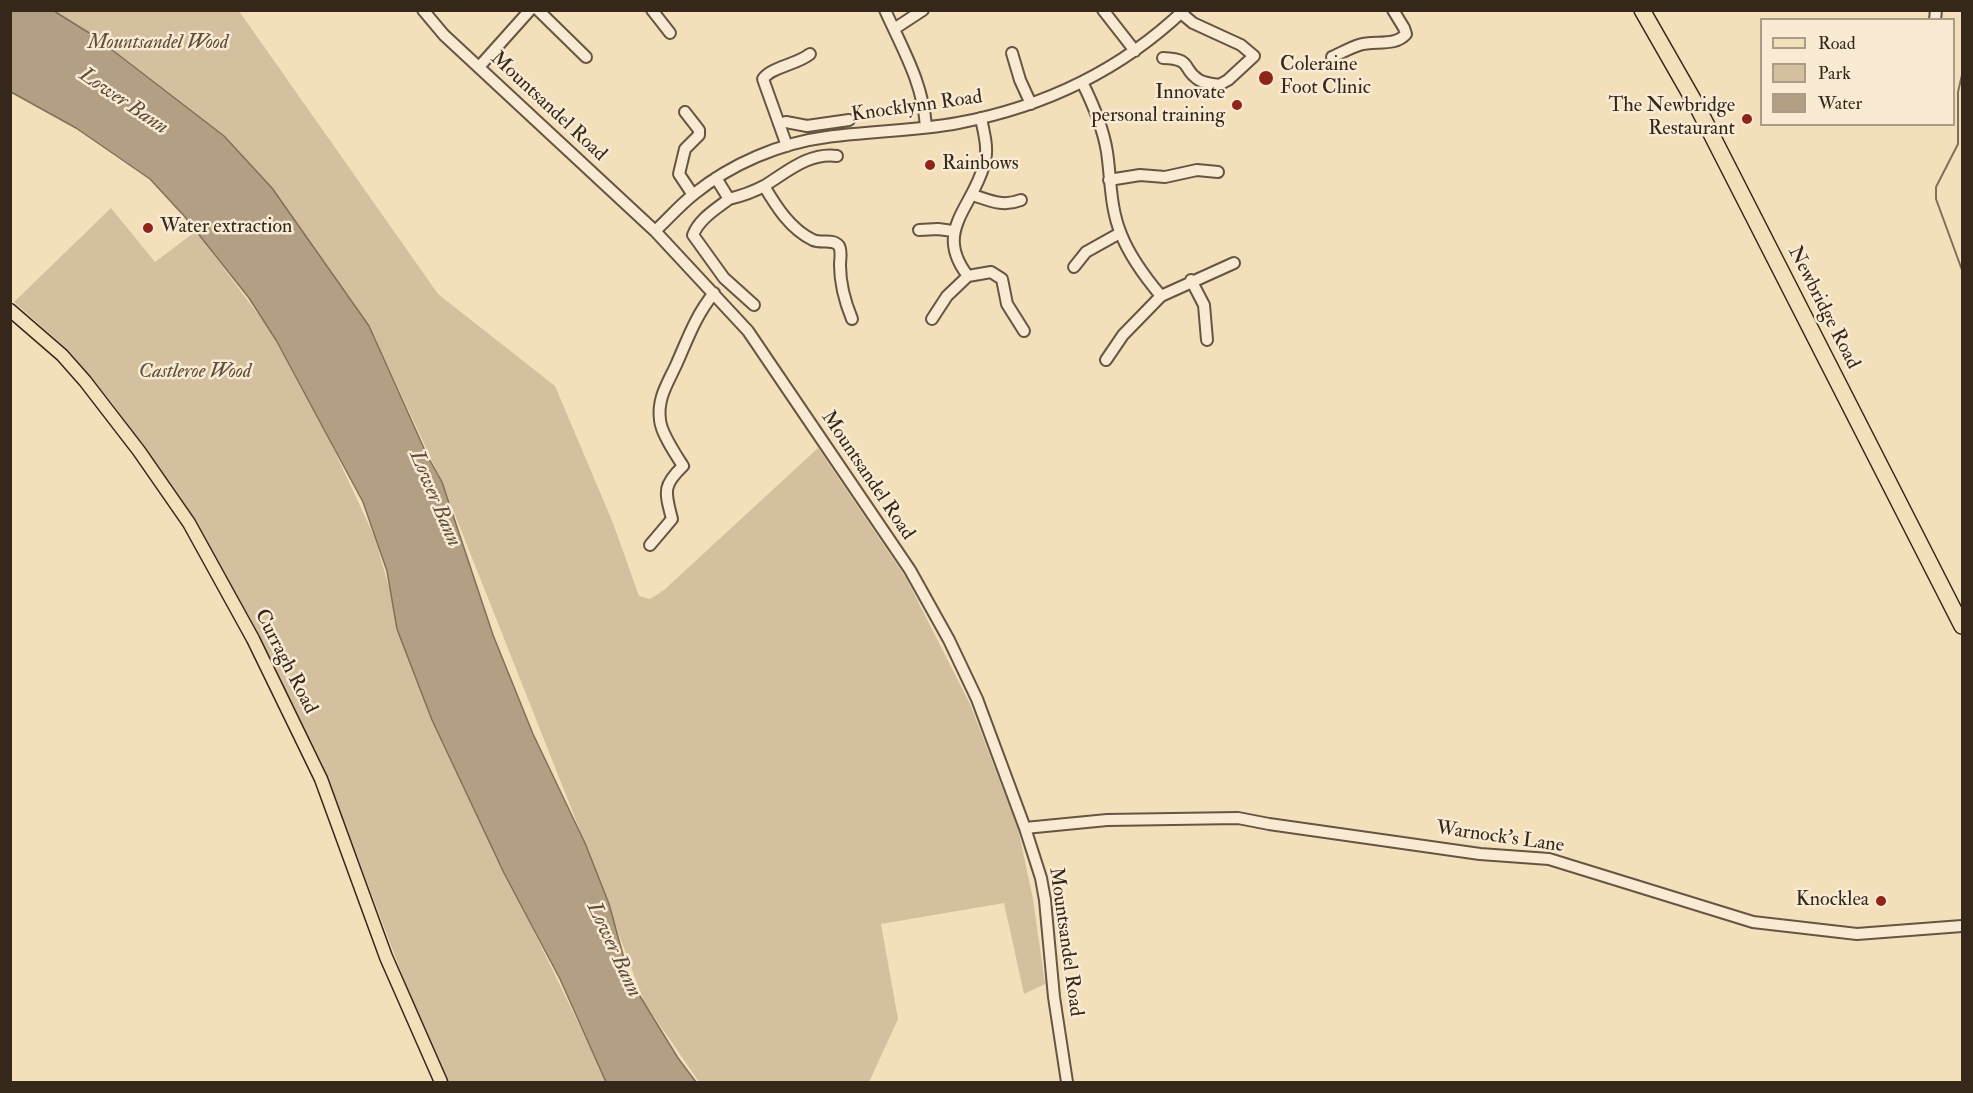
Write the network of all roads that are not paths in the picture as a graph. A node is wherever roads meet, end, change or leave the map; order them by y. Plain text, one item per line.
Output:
1 (423, 10) edge
2 (530, 10) edge
3 (538, 10) edge
4 (652, 10) edge
5 (885, 10) edge
6 (923, 10) edge
7 (1103, 10) edge
8 (1393, 10) edge
9 (1642, 10) edge
10 (1182, 12) edge
11 (894, 29) junction
12 (670, 33) dead end
13 (1135, 51) junction
14 (1012, 53) dead end
15 (810, 54) dead end
16 (586, 57) dead end
17 (1332, 57) dead end
18 (1163, 58) dead end
19 (479, 67) junction
20 (1082, 82) junction
21 (1031, 104) junction
22 (685, 112) dead end
23 (981, 118) junction
24 (849, 120) dead end
25 (779, 124) junction
26 (926, 127) junction
27 (787, 146) junction
28 (837, 156) dead end
29 (1218, 172) dead end
30 (716, 178) junction
31 (1109, 180) junction
32 (764, 186) junction
33 (693, 195) junction
34 (973, 195) junction
35 (729, 200) junction
36 (1021, 200) dead end
37 (919, 230) dead end
38 (655, 231) junction
39 (953, 231) junction
40 (1120, 233) junction
41 (1234, 262) dead end
42 (1074, 267) dead end
43 (968, 276) junction
44 (1191, 280) junction
45 (714, 293) junction
46 (1161, 296) junction
47 (754, 305) dead end
48 (10, 310) edge
49 (852, 319) dead end
50 (932, 319) dead end
51 (1024, 331) dead end
52 (1207, 340) dead end
53 (1106, 360) dead end
54 (650, 546) dead end
55 (1962, 626) edge
56 (1025, 828) junction
57 (1962, 926) edge
58 (441, 1083) edge
59 (1067, 1083) edge

1 - 19 street, Mountsandel Road
2 - 19 street
3 - 16 street
4 - 12 street
5 - 11 street
6 - 11 street
7 - 13 street
8 - 17 street
9 - 55 highway, Newbridge Road
10 - 13 street, Knocklynn Road
10 - 18 street
11 - 26 street
13 - 20 street, Knocklynn Road
14 - 21 street
15 - 25 street
19 - 38 street, Mountsandel Road
20 - 21 street, Knocklynn Road
20 - 31 street
21 - 23 street, Knocklynn Road
22 - 33 street
23 - 26 street, Knocklynn Road
23 - 34 street
24 - 25 street
25 - 27 street
26 - 27 street, Knocklynn Road
27 - 30 street, Knocklynn Road
28 - 32 street
29 - 31 street
30 - 33 street, Knocklynn Road
30 - 35 street
31 - 40 street
32 - 35 street
32 - 49 street
33 - 38 street, Knocklynn Road
34 - 36 street
34 - 39 street
35 - 47 street
37 - 39 street
38 - 45 street, Mountsandel Road
39 - 43 street
40 - 42 street
40 - 46 street
41 - 44 street
43 - 50 street
43 - 51 street
44 - 46 street
44 - 52 street
45 - 54 street
45 - 56 street, Mountsandel Road
46 - 53 street
48 - 58 main road, Curragh Road
56 - 57 street, Warnock's Lane
56 - 59 street, Mountsandel Road

